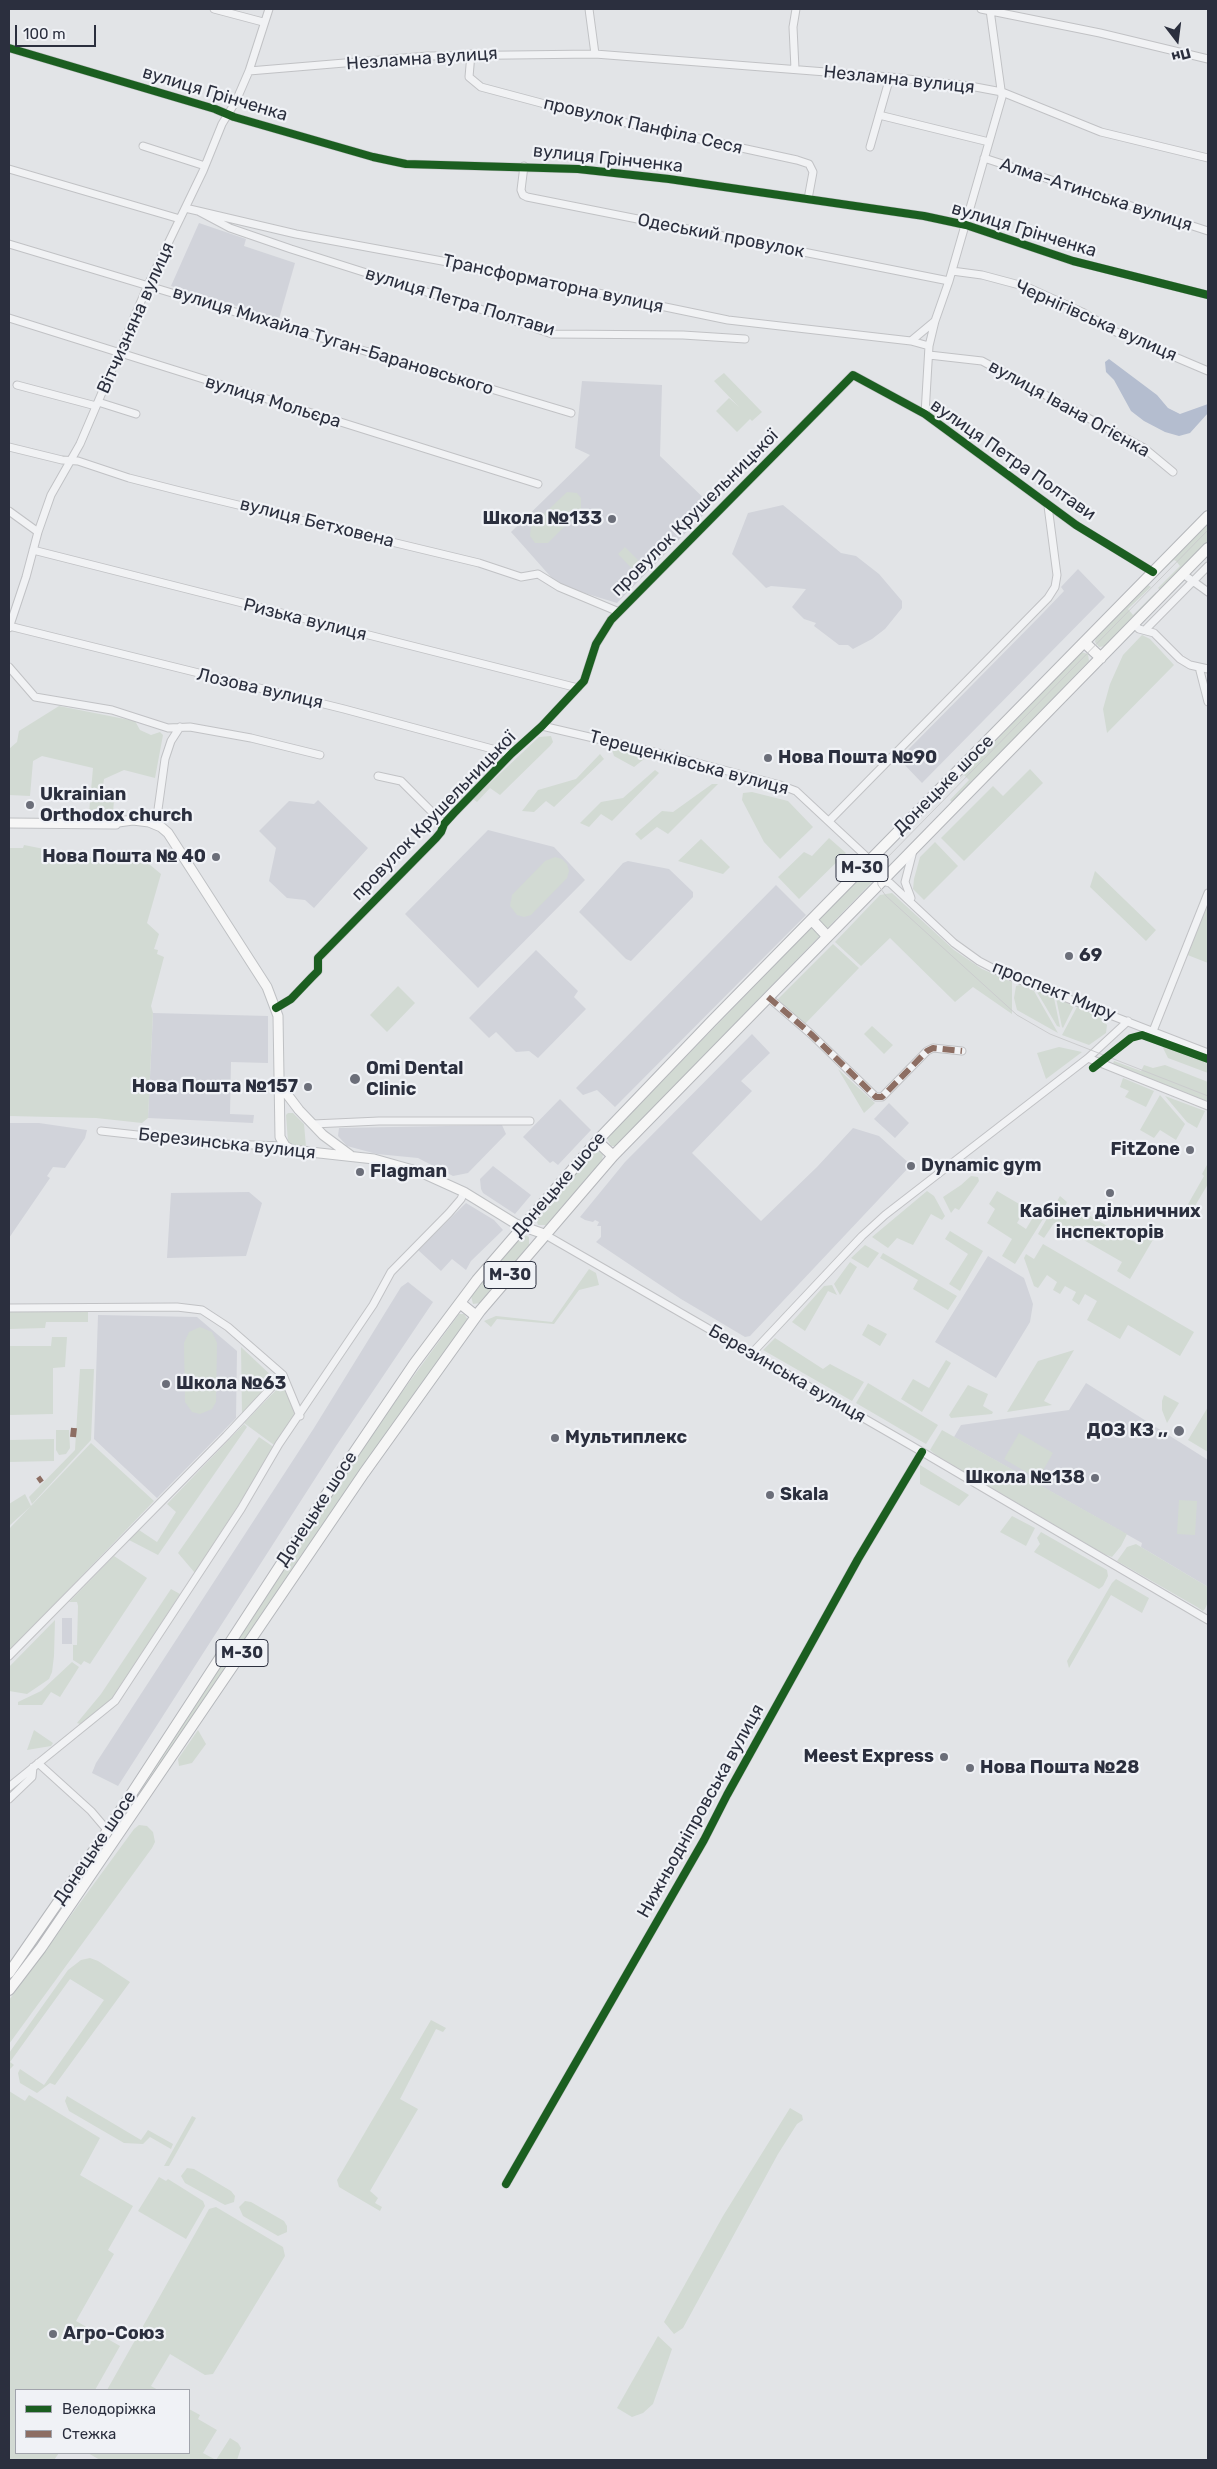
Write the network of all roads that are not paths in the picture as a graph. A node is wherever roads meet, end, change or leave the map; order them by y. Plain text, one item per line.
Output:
1 (214, 9) edge
2 (269, 9) edge
3 (589, 9) edge
4 (796, 9) edge
5 (981, 9) edge
6 (990, 10) junction
7 (263, 22) junction
8 (9, 48) edge
9 (472, 54) junction
10 (595, 54) junction
11 (1208, 59) edge
12 (795, 69) junction
13 (249, 71) junction
14 (890, 77) junction
15 (1002, 92) junction
16 (228, 113) junction
17 (879, 116) junction
18 (989, 142) junction
19 (143, 146) dead end
20 (870, 147) dead end
21 (984, 158) junction
22 (1208, 158) edge
23 (205, 166) junction
24 (524, 166) junction
25 (9, 169) edge
26 (808, 199) junction
27 (185, 208) junction
28 (198, 211) junction
29 (180, 219) junction
30 (966, 225) junction
31 (1208, 231) edge
32 (9, 244) edge
33 (952, 271) junction
34 (949, 281) junction
35 (148, 285) junction
36 (1208, 295) edge
37 (9, 318) edge
38 (934, 321) junction
39 (745, 339) dead end
40 (911, 341) junction
41 (930, 346) junction
42 (121, 352) junction
43 (929, 356) junction
44 (1208, 371) edge
45 (852, 375) joint
46 (17, 384) dead end
47 (97, 404) junction
48 (571, 413) dead end
49 (136, 414) dead end
50 (925, 414) junction
51 (9, 446) edge
52 (71, 461) junction
53 (1173, 472) dead end
54 (538, 484) dead end
55 (1048, 506) junction
56 (9, 511) edge
57 (1208, 516) edge
58 (38, 532) junction
59 (1208, 548) edge
60 (33, 550) junction
61 (1208, 566) edge
62 (1153, 572) junction
63 (1183, 574) junction
64 (1193, 583) junction
65 (1208, 592) edge
66 (619, 612) junction
67 (1134, 624) junction
68 (9, 627) edge
69 (1145, 630) junction
70 (1084, 643) junction
71 (1100, 658) junction
72 (9, 667) edge
73 (1199, 667) junction
74 (1208, 669) edge
75 (578, 688) junction
76 (1208, 702) edge
77 (542, 726) junction
78 (179, 729) junction
79 (511, 754) junction
80 (320, 755) dead end
81 (378, 776) dead end
82 (829, 821) junction
83 (9, 823) edge
84 (111, 823) junction
85 (156, 824) junction
86 (444, 824) junction
87 (174, 846) junction
88 (914, 849) junction
89 (870, 860) junction
90 (882, 881) junction
91 (1208, 893) edge
92 (915, 905) junction
93 (812, 920) junction
94 (827, 936) junction
95 (768, 997) junction
96 (276, 1008) junction
97 (1128, 1021) junction
98 (1153, 1031) junction
99 (962, 1051) dead end
100 (1208, 1053) edge
101 (1088, 1058) junction
102 (279, 1083) junction
103 (1208, 1106) edge
104 (299, 1110) junction
105 (280, 1119) junction
106 (530, 1121) dead end
107 (313, 1124) junction
108 (101, 1131) dead end
109 (323, 1134) junction
110 (597, 1141) junction
111 (285, 1146) junction
112 (321, 1153) junction
113 (353, 1156) junction
114 (613, 1156) junction
115 (464, 1192) junction
116 (522, 1226) junction
117 (544, 1234) junction
118 (460, 1303) junction
119 (9, 1308) edge
120 (476, 1316) junction
121 (752, 1354) junction
122 (283, 1375) junction
123 (300, 1416) junction
124 (922, 1452) junction
125 (1208, 1620) edge
126 (9, 1656) edge
127 (35, 1765) junction
128 (9, 1786) edge
129 (9, 1799) edge
130 (108, 1830) junction
131 (9, 1973) edge
132 (9, 1990) edge
133 (506, 2184) dead end

1 - 7 street
2 - 7 street, Вітчизняна вулиця
3 - 10 street
4 - 12 street
5 - 6 street
6 - 11 street
6 - 15 street, Незламна вулиця
7 - 13 street, Вітчизняна вулиця
8 - 16 street, вулиця Грінченка
9 - 10 street, Незламна вулиця
9 - 13 street, Незламна вулиця
9 - 26 street, провулок Панфіла Сеся
10 - 12 street, Незламна вулиця
12 - 14 street, Незламна вулиця
13 - 16 street, Вітчизняна вулиця
14 - 15 street, Незламна вулиця
14 - 17 street
15 - 18 street
15 - 22 street, Незламна вулиця
16 - 23 street, Вітчизняна вулиця
16 - 24 street, вулиця Грінченка
17 - 18 street, Алма-Атинська вулиця
17 - 20 street
18 - 21 street
19 - 23 street
21 - 30 street
21 - 31 street, Алма-Атинська вулиця
23 - 27 street, Вітчизняна вулиця
24 - 26 street, вулиця Грінченка
24 - 34 street, Одеський провулок
25 - 29 street
26 - 30 street, вулиця Грінченка
27 - 28 street, вулиця Петра Полтави
27 - 29 street, Вітчизняна вулиця
28 - 39 street, вулиця Петра Полтави
28 - 40 street, Трансформаторна вулиця
29 - 35 street, Вітчизняна вулиця
30 - 33 street
30 - 36 street, вулиця Грінченка
32 - 35 street, вулиця Михайла Туган-Барановського
33 - 34 street
33 - 44 street, Чернігівська вулиця
34 - 38 street
35 - 42 street, Вітчизняна вулиця
35 - 48 street, вулиця Михайла Туган-Барановського
37 - 42 street, вулиця Мольєра
38 - 40 street
38 - 41 street
40 - 41 street, Трансформаторна вулиця
41 - 43 street
42 - 47 street, Вітчизняна вулиця
42 - 54 street, вулиця Мольєра
43 - 50 street
43 - 53 street, вулиця Івана Огієнка
45 - 50 street, вулиця Петра Полтави
45 - 66 street, провулок Крушельницької
46 - 47 street
47 - 49 street
47 - 52 street, Вітчизняна вулиця
50 - 55 street, вулиця Петра Полтави
51 - 52 street, вулиця Бетховена
52 - 58 street, Вітчизняна вулиця
52 - 66 street, вулиця Бетховена
55 - 62 street, вулиця Петра Полтави
55 - 82 street
56 - 58 street
57 - 62 highway, Донецьке шосе / М-30
58 - 60 street, Вітчизняна вулиця
59 - 63 highway, Донецьке шосе / М-30
60 - 68 street, Вітчизняна вулиця
60 - 75 street, Ризька вулиця
61 - 64 street
62 - 70 highway, Донецьке шосе / М-30
63 - 64 street
63 - 67 highway, Донецьке шосе / М-30
64 - 65 street
64 - 69 street
66 - 75 street, провулок Крушельницької
67 - 69 street
67 - 71 highway, Донецьке шосе / М-30
68 - 79 street, Лозова вулиця
69 - 73 street
70 - 71 highway
70 - 89 highway, Донецьке шосе / М-30
71 - 88 highway, Донецьке шосе / М-30
72 - 78 street
73 - 74 street
73 - 76 street
75 - 77 street, провулок Крушельницької
77 - 79 street, провулок Крушельницької
77 - 82 street, Терещенківська вулиця
78 - 80 street
78 - 85 street
79 - 86 street, провулок Крушельницької
81 - 86 street
82 - 89 street, Терещенківська вулиця
83 - 84 main road
84 - 85 main road
84 - 87 main road
85 - 87 main road
86 - 96 street, провулок Крушельницької
87 - 96 main road
88 - 90 highway, Донецьке шосе / М-30
88 - 92 street, проспект Миру
89 - 93 highway, Донецьке шосе / М-30
90 - 92 street, проспект Миру
90 - 94 highway, Донецьке шосе / М-30
91 - 98 street
92 - 97 street, проспект Миру
93 - 94 highway
93 - 110 highway, Донецьке шосе / М-30
94 - 95 highway, Донецьке шосе / М-30
95 - 99 street
95 - 114 highway, Донецьке шосе / М-30
96 - 102 main road
97 - 98 street, проспект Миру
97 - 101 street
98 - 100 street, проспект Миру
101 - 103 street
101 - 121 street
102 - 104 main road
102 - 105 main road
104 - 105 main road
104 - 107 main road
105 - 111 main road
106 - 107 street, Березинська вулиця
107 - 109 main road
108 - 111 street, Березинська вулиця
109 - 112 main road
109 - 113 main road, Березинська вулиця
110 - 114 highway
110 - 116 highway, Донецьке шосе / М-30
111 - 112 main road, Березинська вулиця
112 - 113 main road, Березинська вулиця
113 - 115 main road, Березинська вулиця
114 - 117 highway, Донецьке шосе / М-30
115 - 116 main road, Березинська вулиця
115 - 123 street
116 - 117 main road, Березинська вулиця
116 - 118 highway, Донецьке шосе / М-30
117 - 120 highway, Донецьке шосе / М-30
117 - 121 street, Березинська вулиця
118 - 120 highway
118 - 130 highway, Донецьке шосе / М-30
119 - 122 street
120 - 132 highway, Донецьке шосе / М-30
121 - 124 street, Березинська вулиця
122 - 123 street
122 - 126 street
123 - 127 street
124 - 125 street, Березинська вулиця
124 - 133 street, Нижньодніпровська вулиця
127 - 128 street
127 - 129 street
127 - 130 street
130 - 131 highway, Донецьке шосе / М-30

